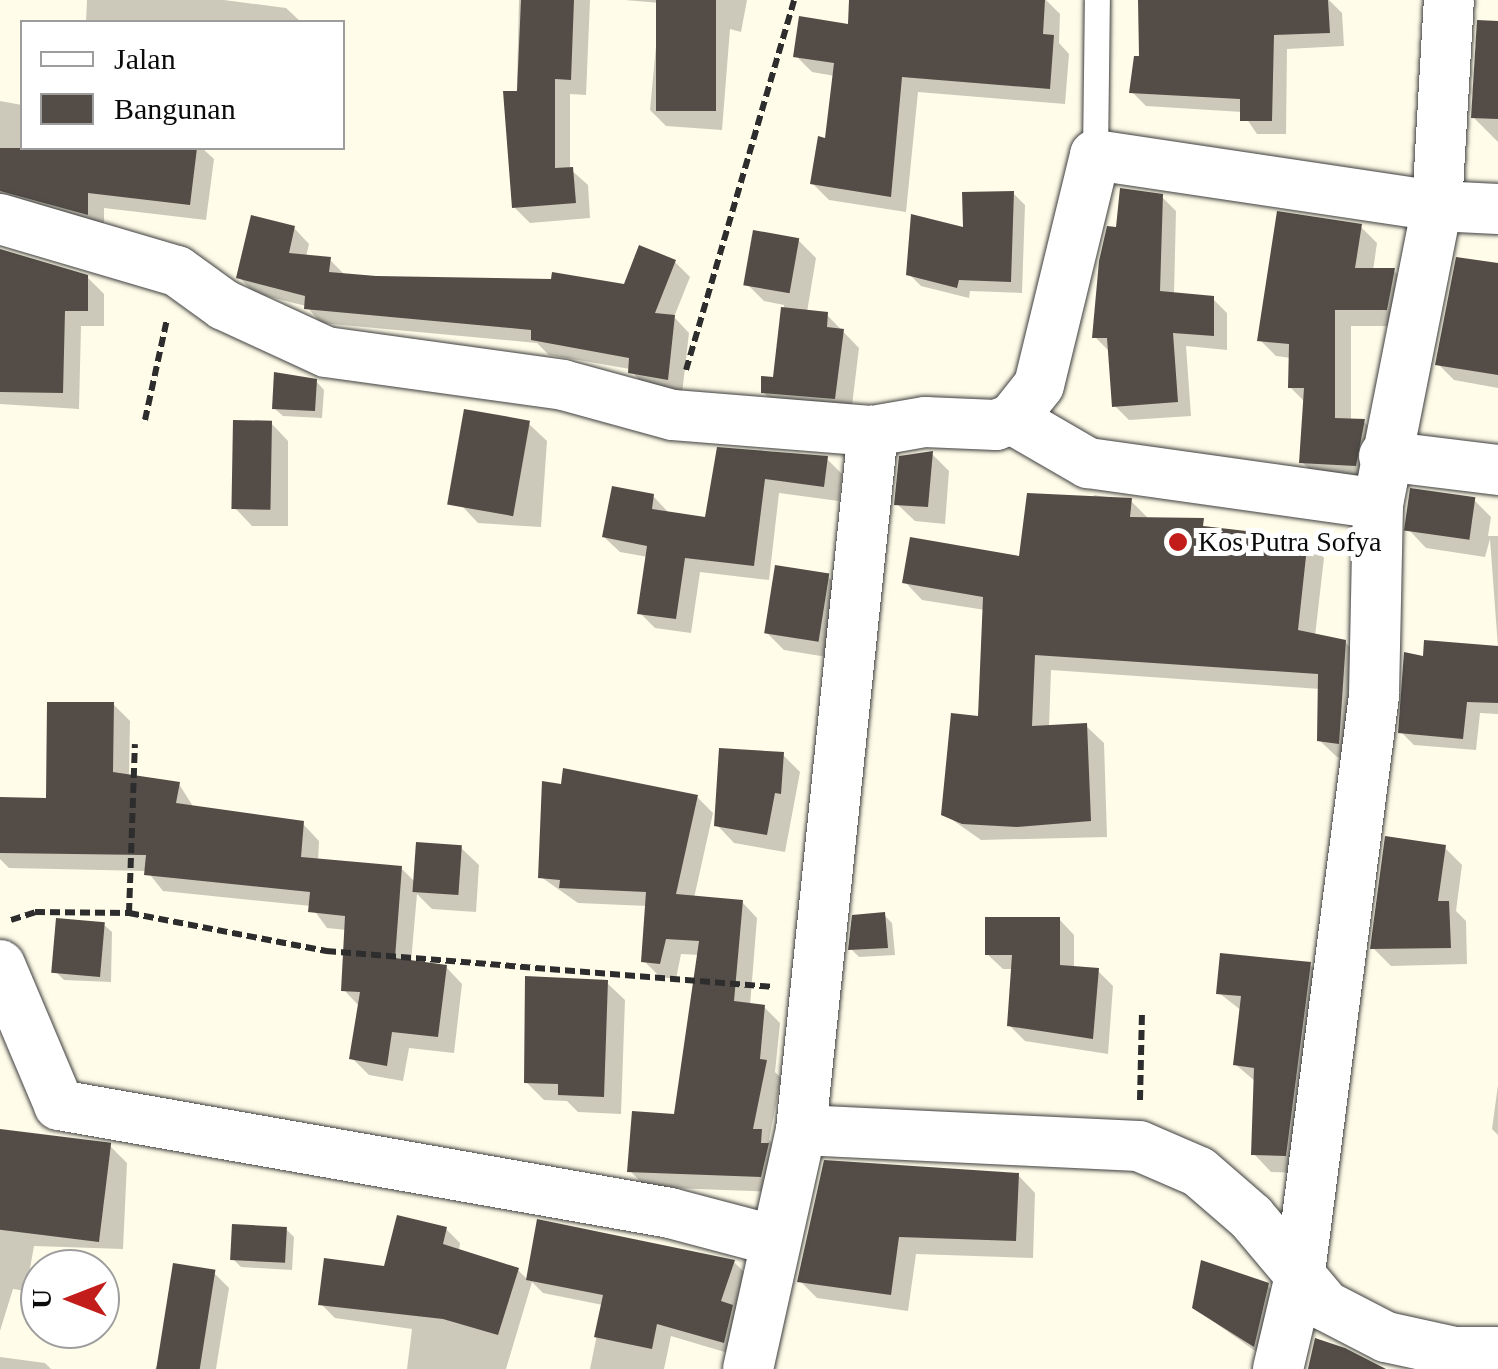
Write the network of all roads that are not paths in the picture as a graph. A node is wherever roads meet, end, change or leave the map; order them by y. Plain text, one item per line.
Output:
1 (1097, 0) edge
2 (1449, 0) edge
3 (1095, 155) junction
4 (1436, 206) junction
5 (1498, 209) edge
6 (0, 219) edge
7 (1012, 419) junction
8 (873, 431) junction
9 (1384, 456) junction
10 (1498, 470) edge
11 (1378, 504) junction
12 (0, 965) edge
13 (801, 1130) junction
14 (772, 1240) junction
15 (1299, 1280) junction
16 (1498, 1352) edge
17 (748, 1369) edge
18 (1278, 1369) edge

1 - 3 lane
2 - 4 street
3 - 4 street
3 - 7 street
4 - 5 street
4 - 9 street
6 - 8 street
7 - 8 street
7 - 11 street
8 - 13 street
9 - 10 street
9 - 11 street
11 - 15 street
12 - 14 street
13 - 14 street
13 - 15 street
14 - 17 street
15 - 16 street
15 - 18 street

